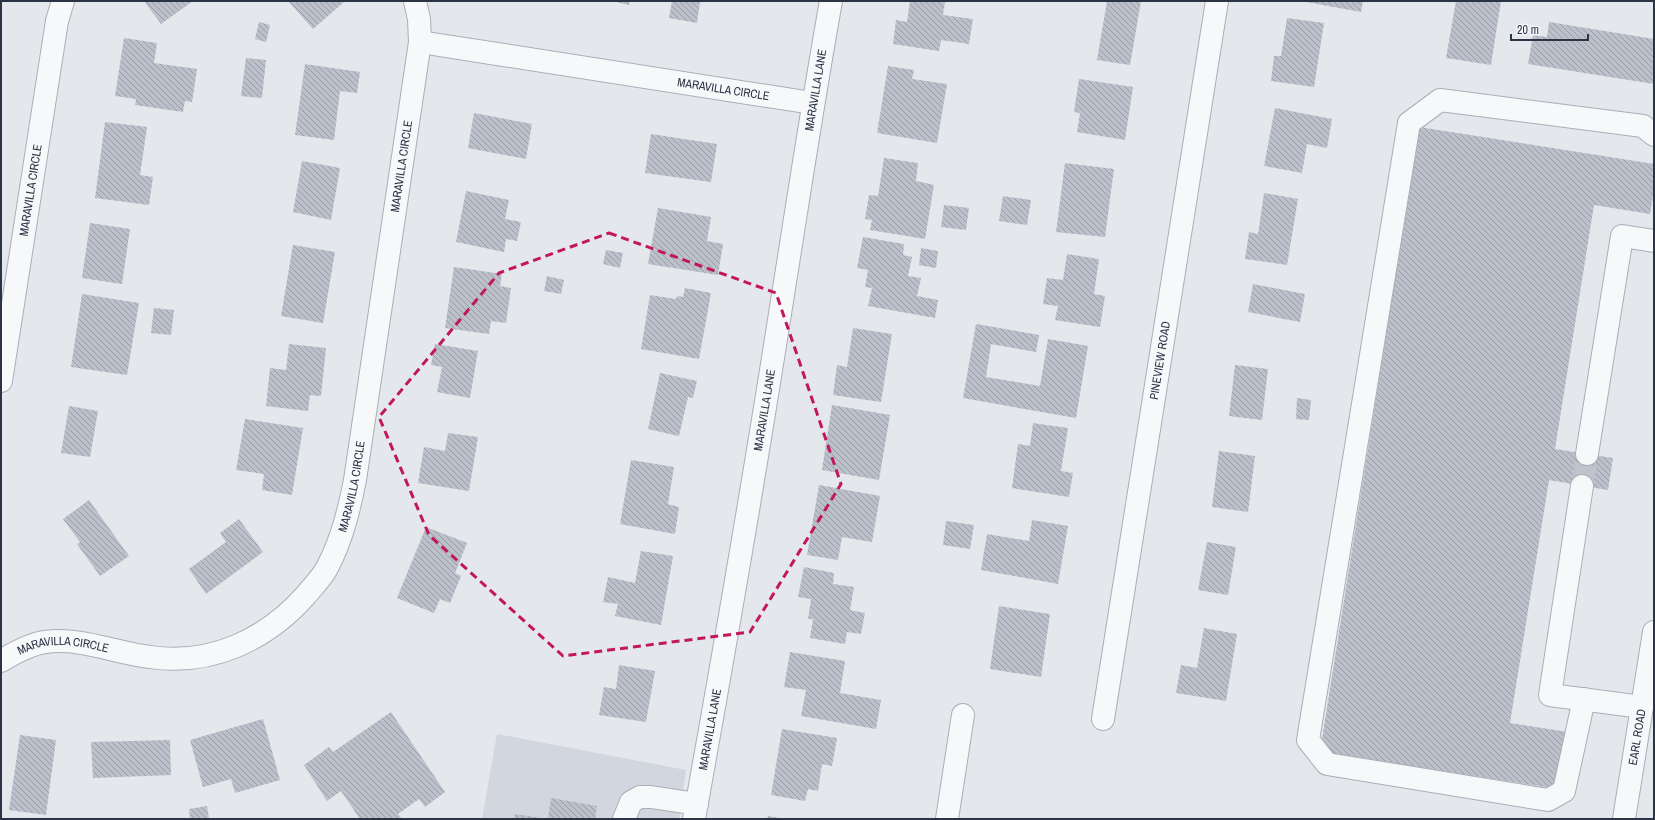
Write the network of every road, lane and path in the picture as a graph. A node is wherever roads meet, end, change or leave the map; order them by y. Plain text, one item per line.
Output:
1 (63, 1) edge
2 (415, 1) edge
3 (831, 1) edge
4 (1217, 1) edge
5 (420, 42) junction
6 (812, 103) junction
7 (1654, 135) edge
8 (1654, 241) edge
9 (1, 381) edge
10 (1587, 454) tunnel mouth
11 (1582, 486) tunnel mouth
12 (1654, 632) edge
13 (1, 660) edge
14 (1584, 700) junction
15 (1642, 707) junction
16 (963, 715) dead end
17 (1103, 719) dead end
18 (696, 812) edge
19 (624, 819) edge
20 (947, 819) edge
21 (1624, 819) edge

1 - 9 street, MARAVILLA CIRCLE
2 - 5 street, MARAVILLA CIRCLE
3 - 6 street, MARAVILLA LANE
4 - 17 street, PINEVIEW ROAD
5 - 6 street, MARAVILLA CIRCLE
5 - 13 street, MARAVILLA CIRCLE
6 - 18 street, MARAVILLA LANE
7 - 14 street
8 - 10 street
11 - 14 street
12 - 15 street, EARL ROAD
14 - 15 street
15 - 21 street, EARL ROAD
16 - 20 street
18 - 19 street

